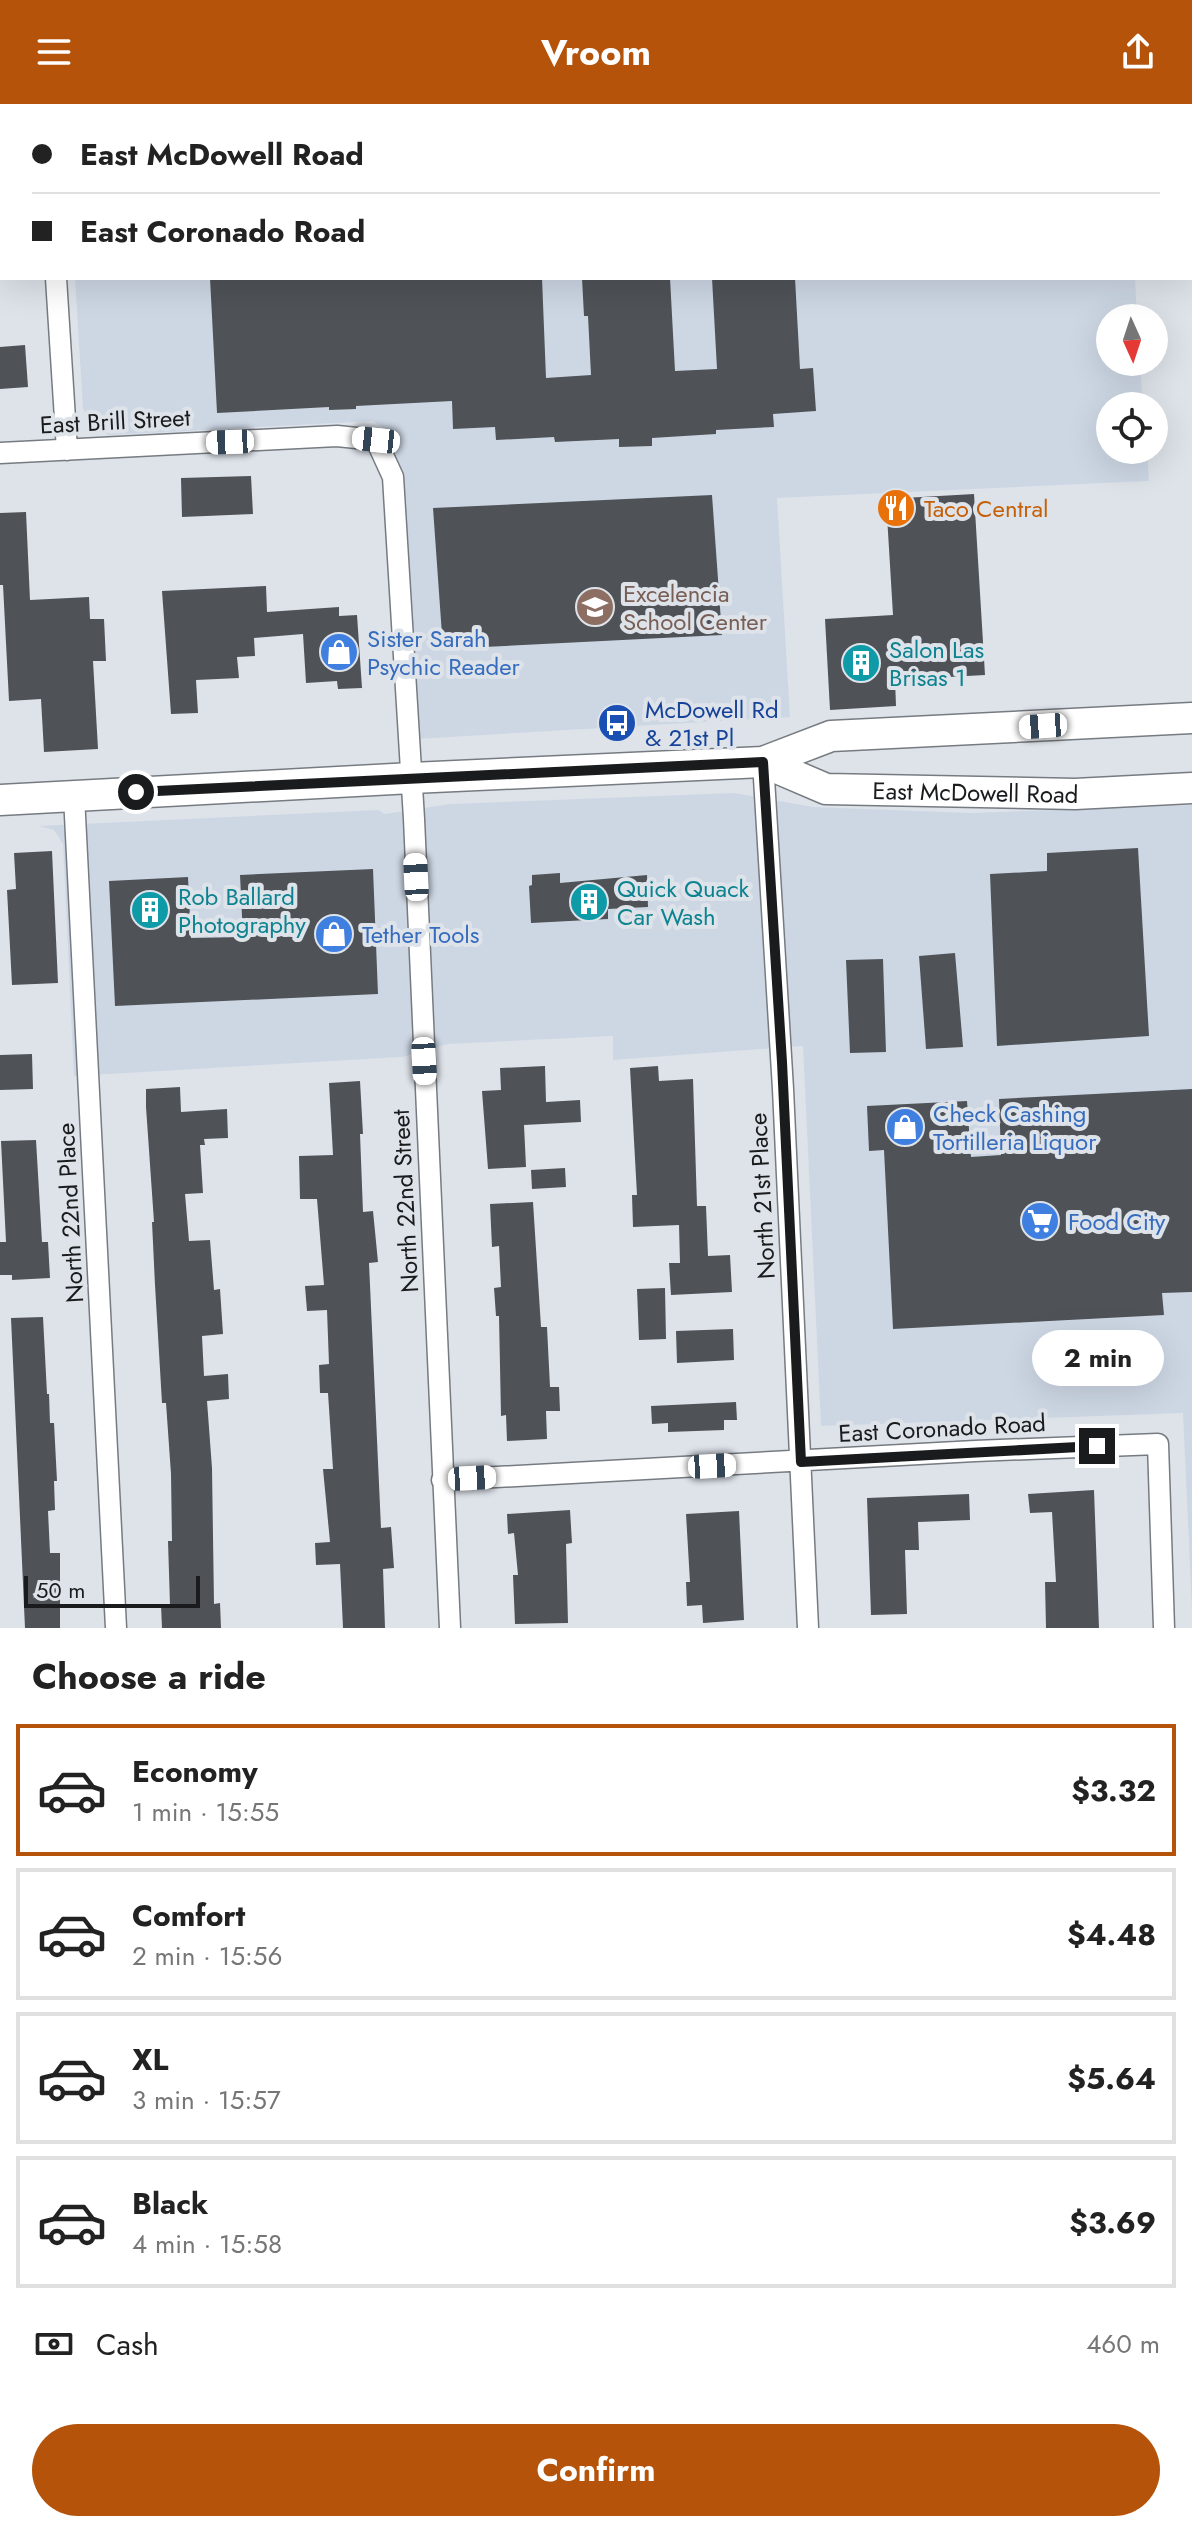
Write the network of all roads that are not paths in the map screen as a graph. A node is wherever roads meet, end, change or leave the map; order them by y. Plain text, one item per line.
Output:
1 (56, 280) edge
2 (376, 440) joint
3 (67, 450) junction
4 (0, 453) edge
5 (1192, 718) edge
6 (763, 762) junction
7 (412, 778) junction
8 (1192, 788) edge
9 (74, 796) junction
10 (0, 800) edge
11 (801, 1462) junction
12 (442, 1480) junction
13 (116, 1628) edge
14 (450, 1628) edge
15 (808, 1628) edge
16 (1164, 1628) edge

1 - 3 street
2 - 3 street, East Brill Street
2 - 7 street, North 22nd Street
3 - 4 street, East Brill Street
5 - 6 main road, East McDowell Road
6 - 7 main road, East McDowell Road
6 - 8 main road, East McDowell Road
6 - 11 street, North 21st Place
7 - 9 main road, East McDowell Road
7 - 12 street, North 22nd Street
9 - 10 main road, East McDowell Road
9 - 13 street, North 22nd Place
11 - 12 street, East Coronado Road
11 - 15 street, North 21st Place
11 - 16 street, East Coronado Road
12 - 14 street, North 22nd Street

